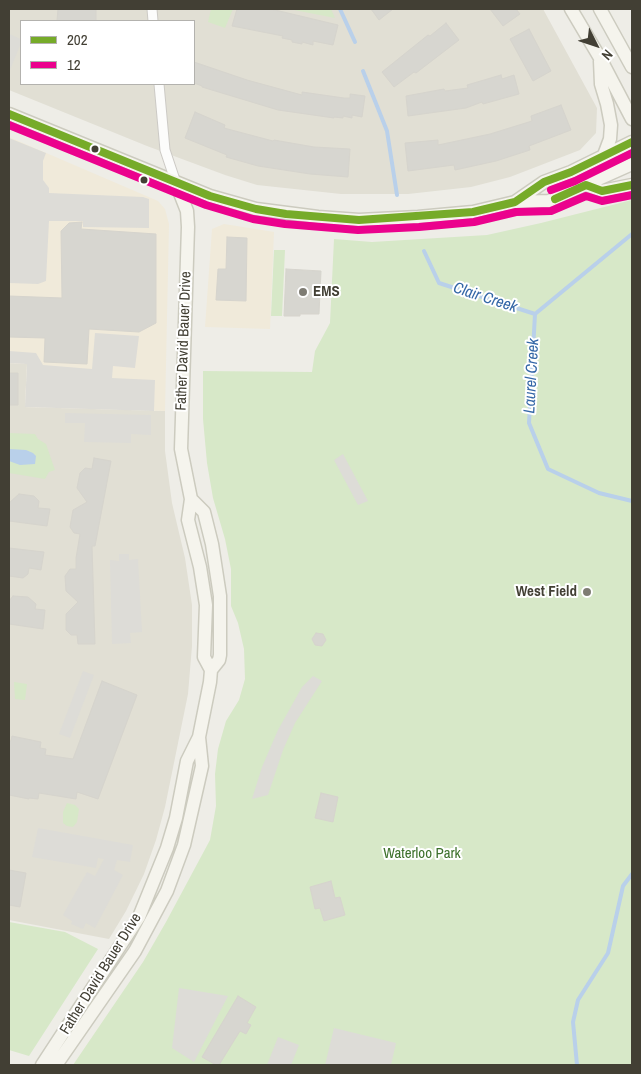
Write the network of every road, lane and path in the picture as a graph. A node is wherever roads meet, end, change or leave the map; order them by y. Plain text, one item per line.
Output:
1 (572, 9) edge
2 (600, 9) edge
3 (600, 58) junction
4 (632, 67) edge
5 (159, 85) edge
6 (9, 114) edge
7 (632, 120) edge
8 (632, 142) edge
9 (604, 155) junction
10 (632, 164) edge
11 (176, 183) junction
12 (632, 185) edge
13 (586, 186) junction
14 (515, 202) junction
15 (199, 737) junction
16 (42, 1065) edge
17 (56, 1065) edge

1 - 3 street
2 - 4 street
3 - 7 street
3 - 9 street
5 - 11 street
6 - 11 street
8 - 9 street
9 - 14 street
10 - 13 street
11 - 14 street
11 - 15 street, Father David Bauer Drive
12 - 13 street
13 - 14 street
15 - 16 street, Father David Bauer Drive
15 - 17 street, Father David Bauer Drive

